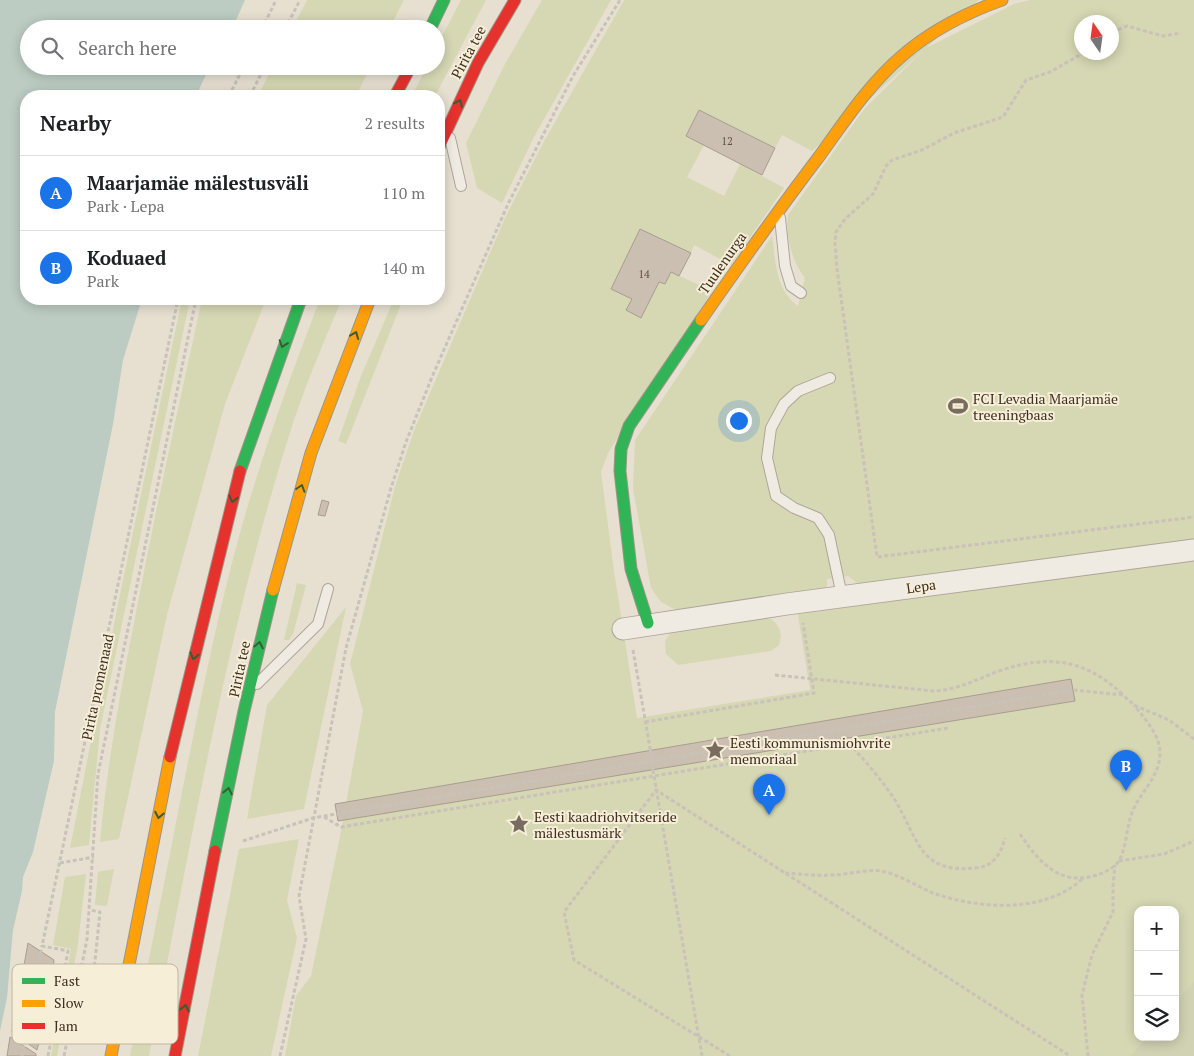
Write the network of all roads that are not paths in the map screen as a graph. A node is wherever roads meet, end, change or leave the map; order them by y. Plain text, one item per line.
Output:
1 (444, 0) edge
2 (515, 0) edge
3 (1002, 0) edge
4 (434, 20) edge
5 (406, 75) edge
6 (398, 90) edge
7 (448, 127) junction
8 (445, 134) edge
9 (461, 186) dead end
10 (779, 209) junction
11 (801, 294) dead end
12 (299, 305) edge
13 (368, 305) edge
14 (830, 378) dead end
15 (1194, 550) edge
16 (328, 589) dead end
17 (842, 596) junction
18 (634, 626) joint
19 (249, 692) junction
20 (129, 964) edge
21 (178, 1041) edge

1 - 4 main road
7 -> 2 main road, Pirita tee
3 - 10 main road, Tuulenurga
5 - 6 main road
7 - 8 main road, Pirita tee
7 - 9 lane
10 - 11 lane
10 - 18 main road, Tuulenurga
12 -> 20 main road
19 -> 13 main road, Pirita tee
14 - 17 lane
15 - 17 street, Lepa
16 - 19 lane
17 - 18 street, Lepa
21 -> 19 main road, Pirita tee

